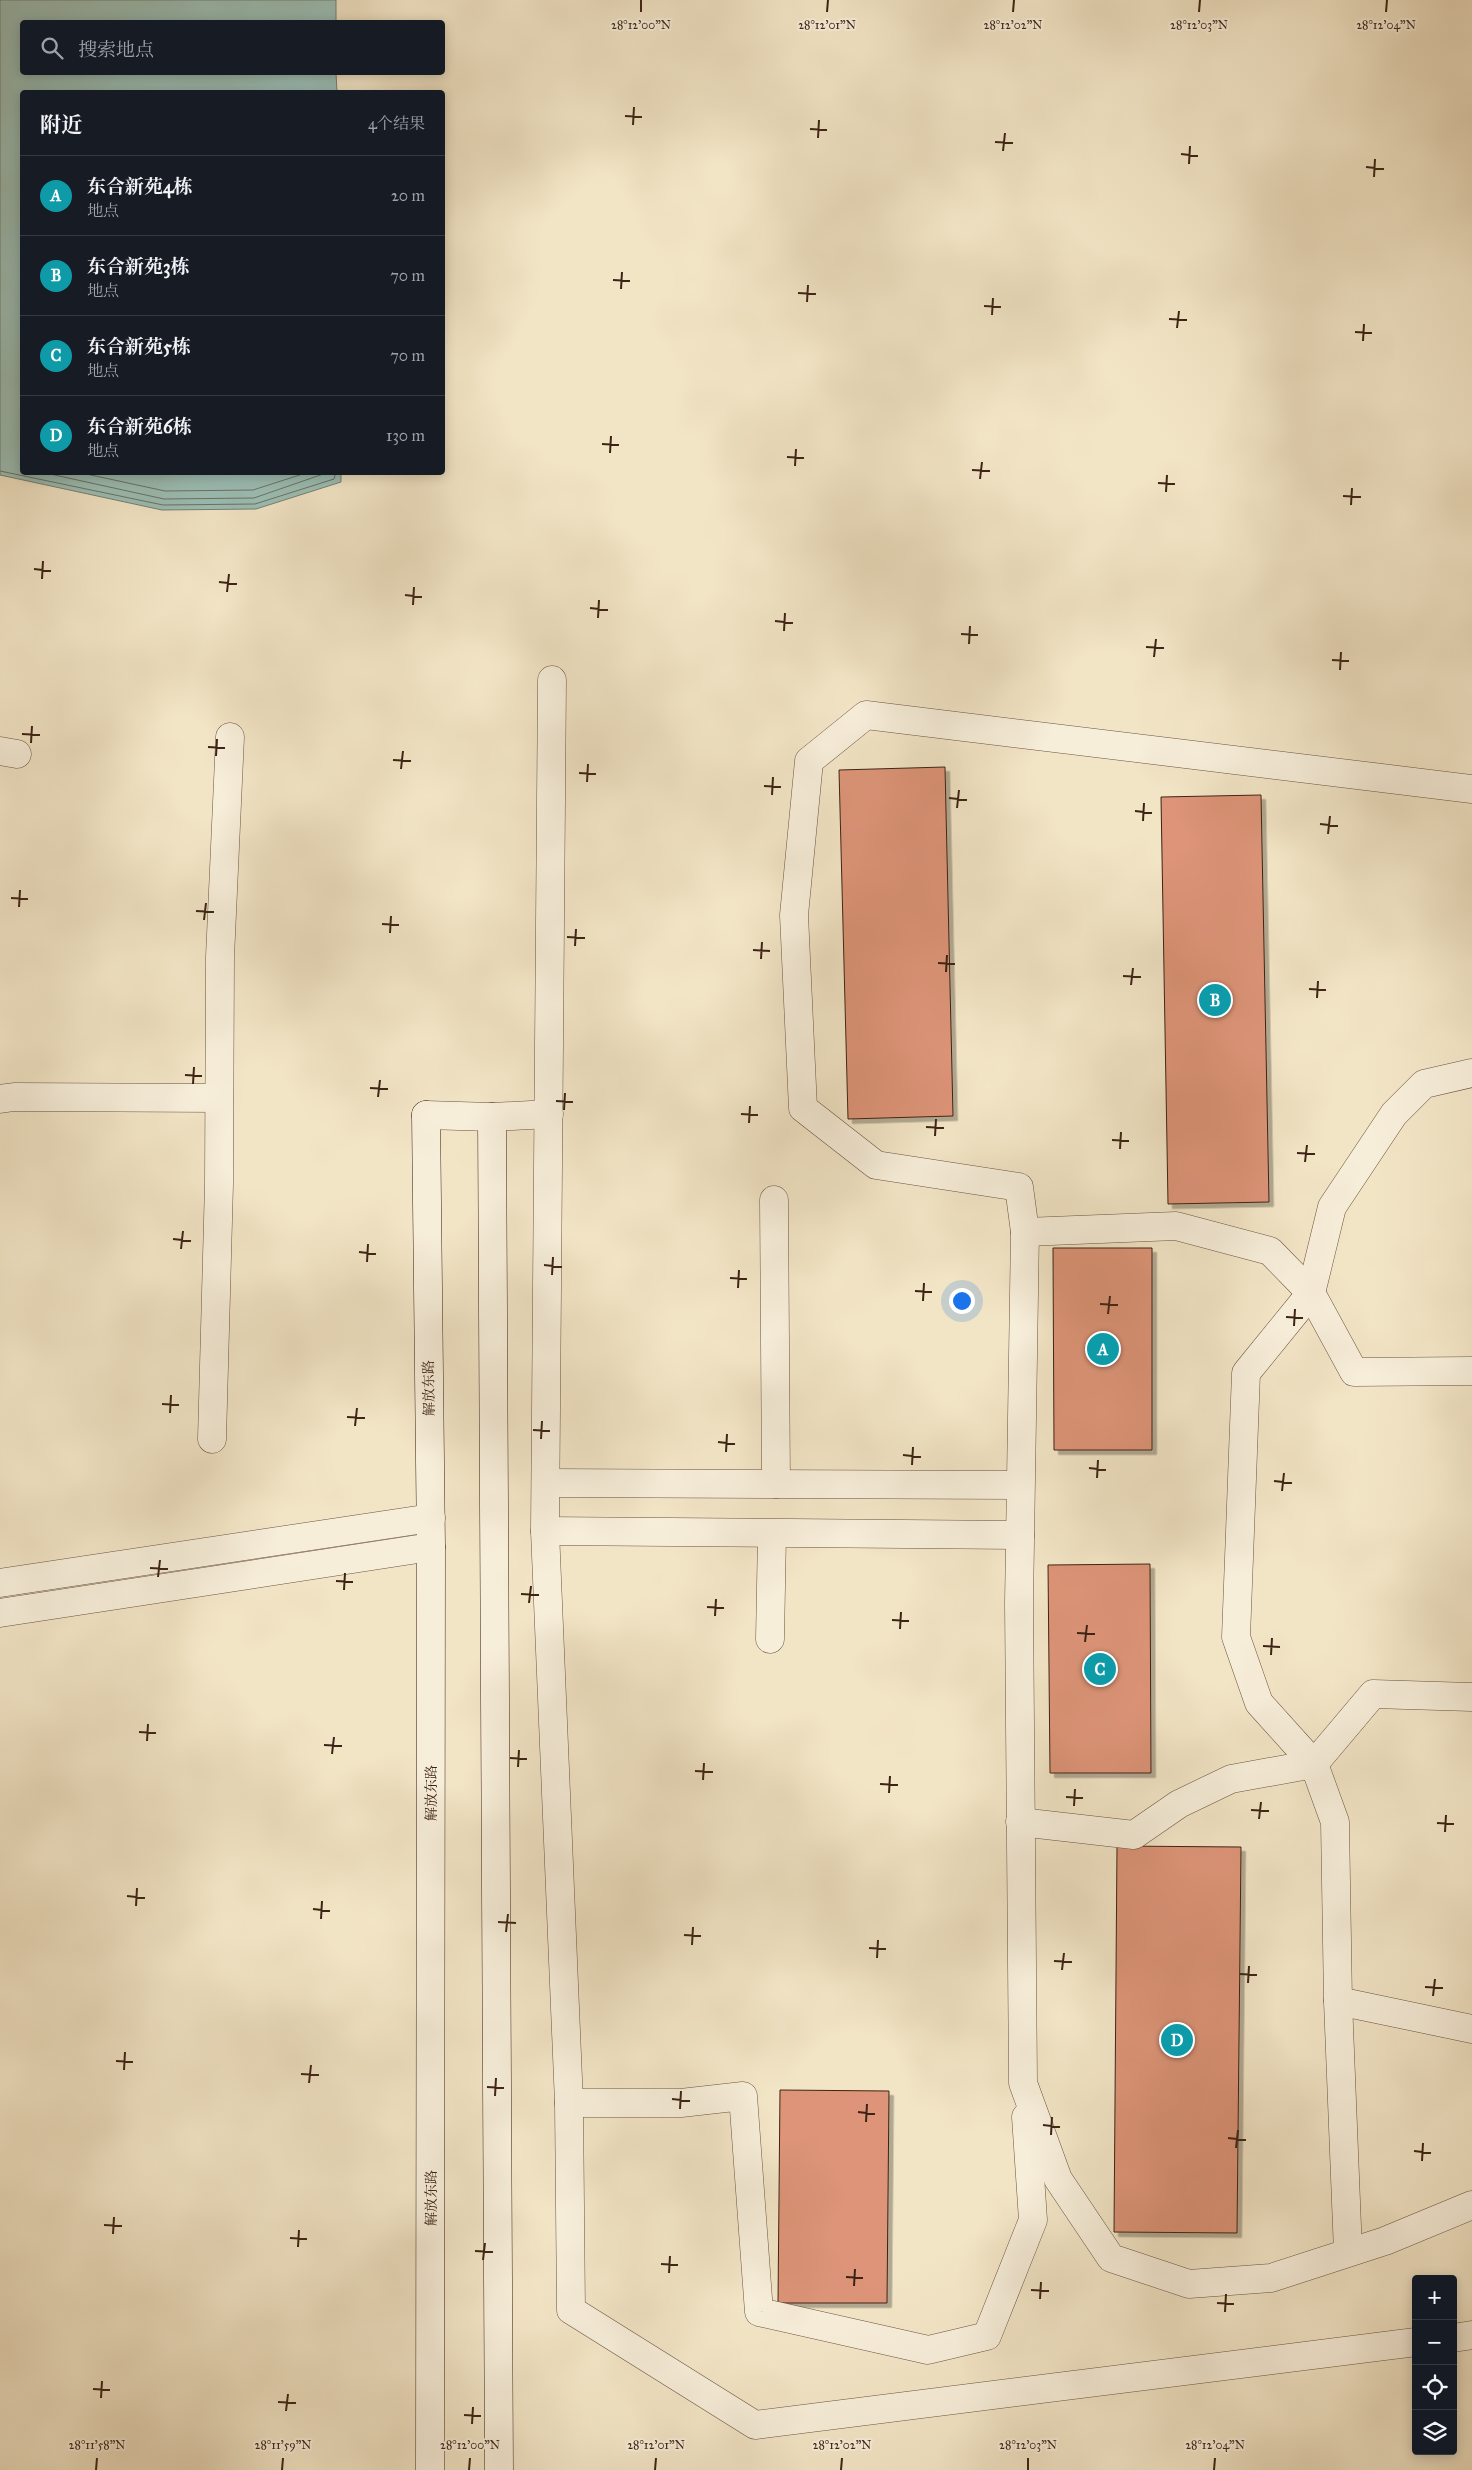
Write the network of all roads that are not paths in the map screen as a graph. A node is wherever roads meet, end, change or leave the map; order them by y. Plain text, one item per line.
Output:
1 (552, 680) dead end
2 (230, 738) dead end
3 (1472, 789) edge
4 (1472, 1073) edge
5 (219, 1098) junction
6 (0, 1099) edge
7 (549, 1114) junction
8 (492, 1117) junction
9 (774, 1200) dead end
10 (1025, 1232) junction
11 (1311, 1293) junction
12 (1472, 1371) edge
13 (212, 1439) dead end
14 (547, 1483) junction
15 (776, 1484) junction
16 (1020, 1485) junction
17 (431, 1518) junction
18 (545, 1531) junction
19 (772, 1534) junction
20 (1020, 1535) junction
21 (431, 1547) junction
22 (0, 1583) edge
23 (0, 1613) edge
24 (770, 1639) dead end
25 (1472, 1697) edge
26 (1314, 1764) junction
27 (1020, 1822) junction
28 (1338, 2001) junction
29 (1472, 2029) edge
30 (1023, 2083) junction
31 (570, 2103) junction
32 (1472, 2204) edge
33 (1348, 2252) junction
34 (1472, 2336) edge
35 (1457, 2338) edge
36 (1412, 2343) edge
37 (430, 2470) edge
38 (499, 2470) edge

1 - 7 street
2 - 5 street
3 - 10 street
4 - 11 street
5 - 6 street
5 - 13 street
7 - 8 street
7 - 14 street
8 - 17 street, 解放东路
8 - 38 street
9 - 15 street
10 - 11 street
10 - 16 street
11 - 12 street
11 - 26 street
14 - 15 street
14 - 18 street
15 - 16 street
16 - 20 street
17 - 21 street, 解放东路
17 - 22 street
18 - 19 street
18 - 31 street
19 - 20 street
19 - 24 street
20 - 27 street
21 - 23 street
21 - 37 street, 解放东路
25 - 26 street
26 - 27 street
26 - 28 street
27 - 30 street
28 - 29 street
28 - 33 street
30 - 31 street
30 - 33 street
31 - 36 street
32 - 33 street
34 - 35 street

